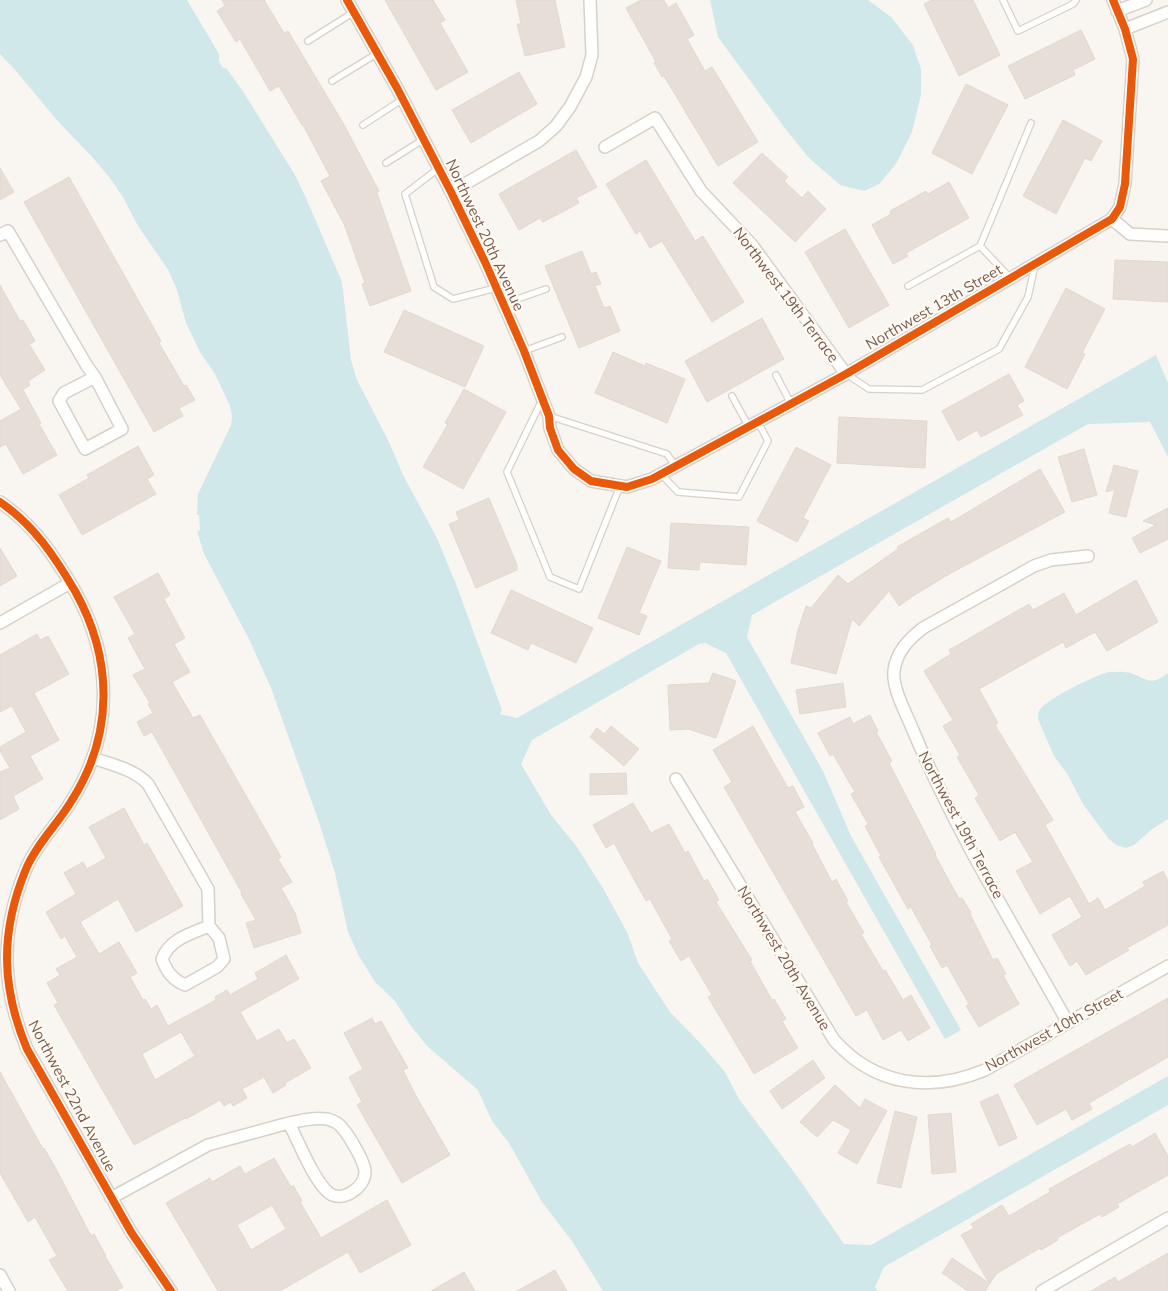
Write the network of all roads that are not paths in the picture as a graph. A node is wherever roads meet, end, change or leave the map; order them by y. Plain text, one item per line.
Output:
1 (347, 0) edge
2 (590, 0) edge
3 (1003, 0) edge
4 (1076, 0) edge
5 (1146, 0) edge
6 (1115, 5) edge
7 (354, 12) junction
8 (1168, 12) edge
9 (1125, 29) junction
10 (308, 41) dead end
11 (378, 53) junction
12 (332, 81) dead end
13 (403, 99) junction
14 (1031, 123) dead end
15 (363, 125) dead end
16 (424, 139) junction
17 (605, 147) dead end
18 (386, 163) dead end
19 (439, 168) junction
20 (451, 192) junction
21 (1112, 219) junction
22 (0, 235) edge
23 (1168, 236) edge
24 (980, 246) junction
25 (1035, 265) junction
26 (1011, 279) junction
27 (908, 286) dead end
28 (496, 288) junction
29 (546, 289) dead end
30 (503, 304) junction
31 (562, 336) dead end
32 (524, 351) junction
33 (846, 374) junction
34 (776, 375) dead end
35 (95, 376) junction
36 (732, 396) dead end
37 (542, 399) junction
38 (791, 404) junction
39 (549, 416) junction
40 (753, 424) junction
41 (676, 466) junction
42 (661, 474) junction
43 (591, 481) joint
44 (620, 486) junction
45 (0, 502) edge
46 (1088, 556) dead end
47 (70, 583) junction
48 (0, 623) edge
49 (93, 758) junction
50 (676, 779) dead end
51 (209, 926) junction
52 (1168, 966) edge
53 (1068, 1022) junction
54 (935, 1084) joint
55 (289, 1123) junction
56 (111, 1198) junction
57 (1168, 1218) edge
58 (0, 1275) edge
59 (9, 1291) edge
60 (172, 1291) edge
61 (1042, 1291) edge

1 - 7 street, Northwest 20th Avenue
2 - 20 street
3 - 4 lane
5 - 6 street
6 - 9 street
7 - 10 lane
7 - 11 street, Northwest 20th Avenue
8 - 9 street
9 - 21 street
11 - 12 lane
11 - 13 street, Northwest 20th Avenue
13 - 15 lane
13 - 16 street, Northwest 20th Avenue
14 - 24 lane
16 - 18 lane
16 - 19 street, Northwest 20th Avenue
17 - 33 street, Northwest 19th Terrace
19 - 20 street, Northwest 20th Avenue
19 - 28 lane
20 - 28 street, Northwest 20th Avenue
21 - 23 street
21 - 25 street, Northwest 13th Street
22 - 35 street
24 - 26 lane
24 - 27 lane
25 - 26 street, Northwest 13th Street
25 - 33 lane
26 - 33 street, Northwest 13th Street
28 - 30 street, Northwest 20th Avenue
29 - 30 lane
30 - 32 street, Northwest 20th Avenue
31 - 32 lane
32 - 37 street, Northwest 20th Avenue
33 - 38 street, Northwest 13th Street
34 - 38 lane
35 - 35 street
36 - 40 lane
37 - 39 street, Northwest 20th Avenue
37 - 44 lane
38 - 40 street, Northwest 13th Street
39 - 41 lane
39 - 43 street, Northwest 20th Avenue
40 - 41 street, Northwest 13th Street
40 - 42 lane
41 - 42 street, Northwest 13th Street
42 - 44 street, Northwest 13th Street
43 - 44 street, Northwest 13th Street
45 - 47 street, Northwest 22nd Avenue
46 - 53 street, Northwest 19th Terrace
47 - 48 street
47 - 49 street, Northwest 22nd Avenue
49 - 51 street
49 - 56 street, Northwest 22nd Avenue
50 - 54 street, Northwest 20th Avenue
51 - 51 street
52 - 53 street, Northwest 10th Street
53 - 54 street, Northwest 10th Street
55 - 55 street
55 - 56 street
56 - 60 street, Northwest 22nd Avenue
57 - 61 street
58 - 59 street

